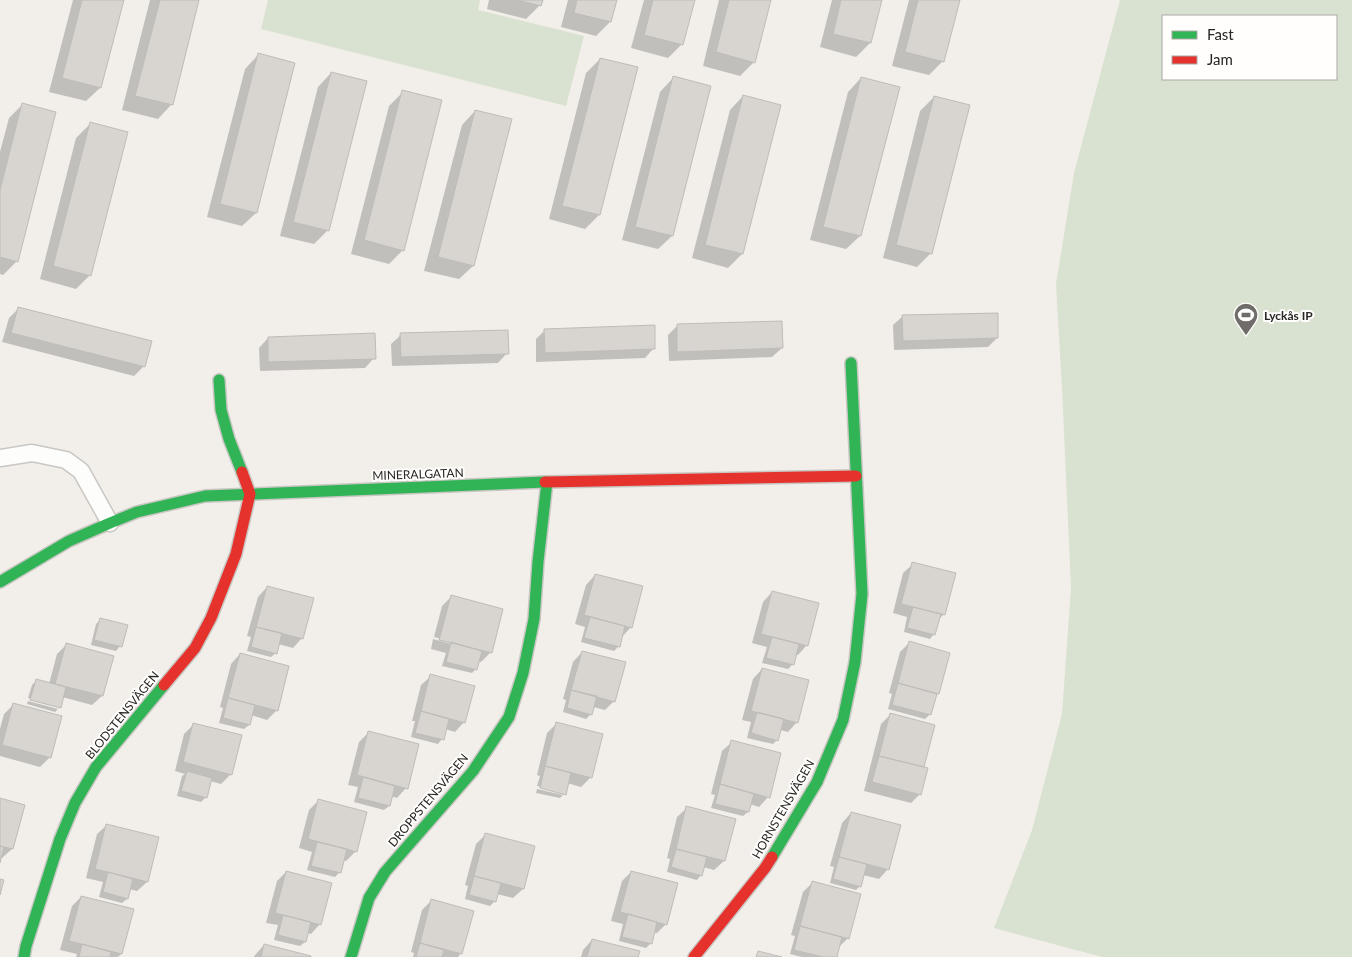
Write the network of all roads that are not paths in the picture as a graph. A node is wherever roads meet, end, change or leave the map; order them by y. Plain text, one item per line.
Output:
1 (851, 363) dead end
2 (219, 380) dead end
3 (0, 458) edge
4 (856, 476) junction
5 (547, 482) junction
6 (250, 494) junction
7 (110, 523) junction
8 (0, 582) edge
9 (24, 957) edge
10 (351, 957) edge
11 (694, 957) edge

1 - 4 street, HORNSTENSVÄGEN
2 - 6 street
3 - 7 lane
4 - 5 street, MINERALGATAN
4 - 11 street, HORNSTENSVÄGEN
5 - 6 street, MINERALGATAN
5 - 10 street, DROPPSTENSVÄGEN
6 - 7 street, MINERALGATAN
6 - 9 street, BLODSTENSVÄGEN
7 - 8 street, MINERALGATAN

